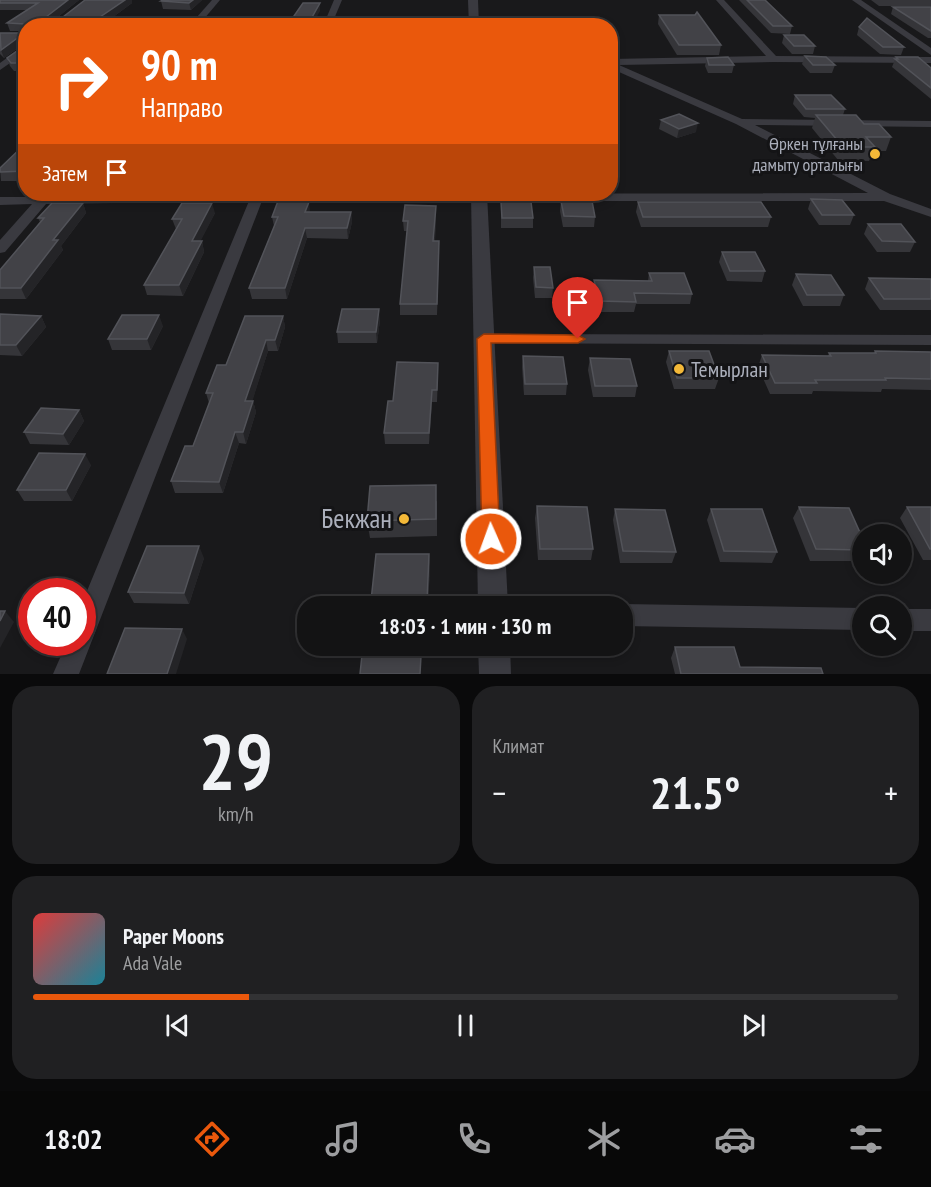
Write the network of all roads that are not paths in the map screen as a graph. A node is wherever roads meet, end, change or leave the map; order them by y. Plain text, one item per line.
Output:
1 (216, 0) edge
2 (338, 0) edge
3 (473, 0) edge
4 (720, 0) edge
5 (856, 0) edge
6 (871, 10) junction
7 (891, 10) edge
8 (200, 18) edge
9 (330, 18) edge
10 (474, 18) edge
11 (931, 52) edge
12 (18, 53) edge
13 (774, 59) junction
14 (931, 60) edge
15 (618, 63) edge
16 (0, 67) edge
17 (618, 67) edge
18 (740, 122) junction
19 (931, 124) edge
20 (618, 196) edge
21 (885, 197) junction
22 (18, 199) edge
23 (0, 201) edge
24 (42, 201) edge
25 (255, 201) edge
26 (479, 201) edge
27 (931, 213) edge
28 (0, 249) edge
29 (484, 339) junction
30 (931, 340) edge
31 (493, 596) edge
32 (96, 599) edge
33 (633, 615) edge
34 (852, 619) edge
35 (912, 620) edge
36 (931, 620) edge
37 (73, 656) edge
38 (494, 656) edge
39 (66, 674) edge
40 (495, 674) edge

1 - 8 street
2 - 9 street
3 - 10 street
4 - 13 street
5 - 6 street
6 - 7 street
6 - 11 street
12 - 16 street
13 - 14 street
13 - 15 street
17 - 18 street
18 - 19 street
18 - 21 street
20 - 21 street
21 - 27 street
22 - 23 street
24 - 28 street
25 - 32 street
26 - 29 street
29 - 30 street
29 - 31 street
33 - 34 street
35 - 36 street
37 - 39 street
38 - 40 street

